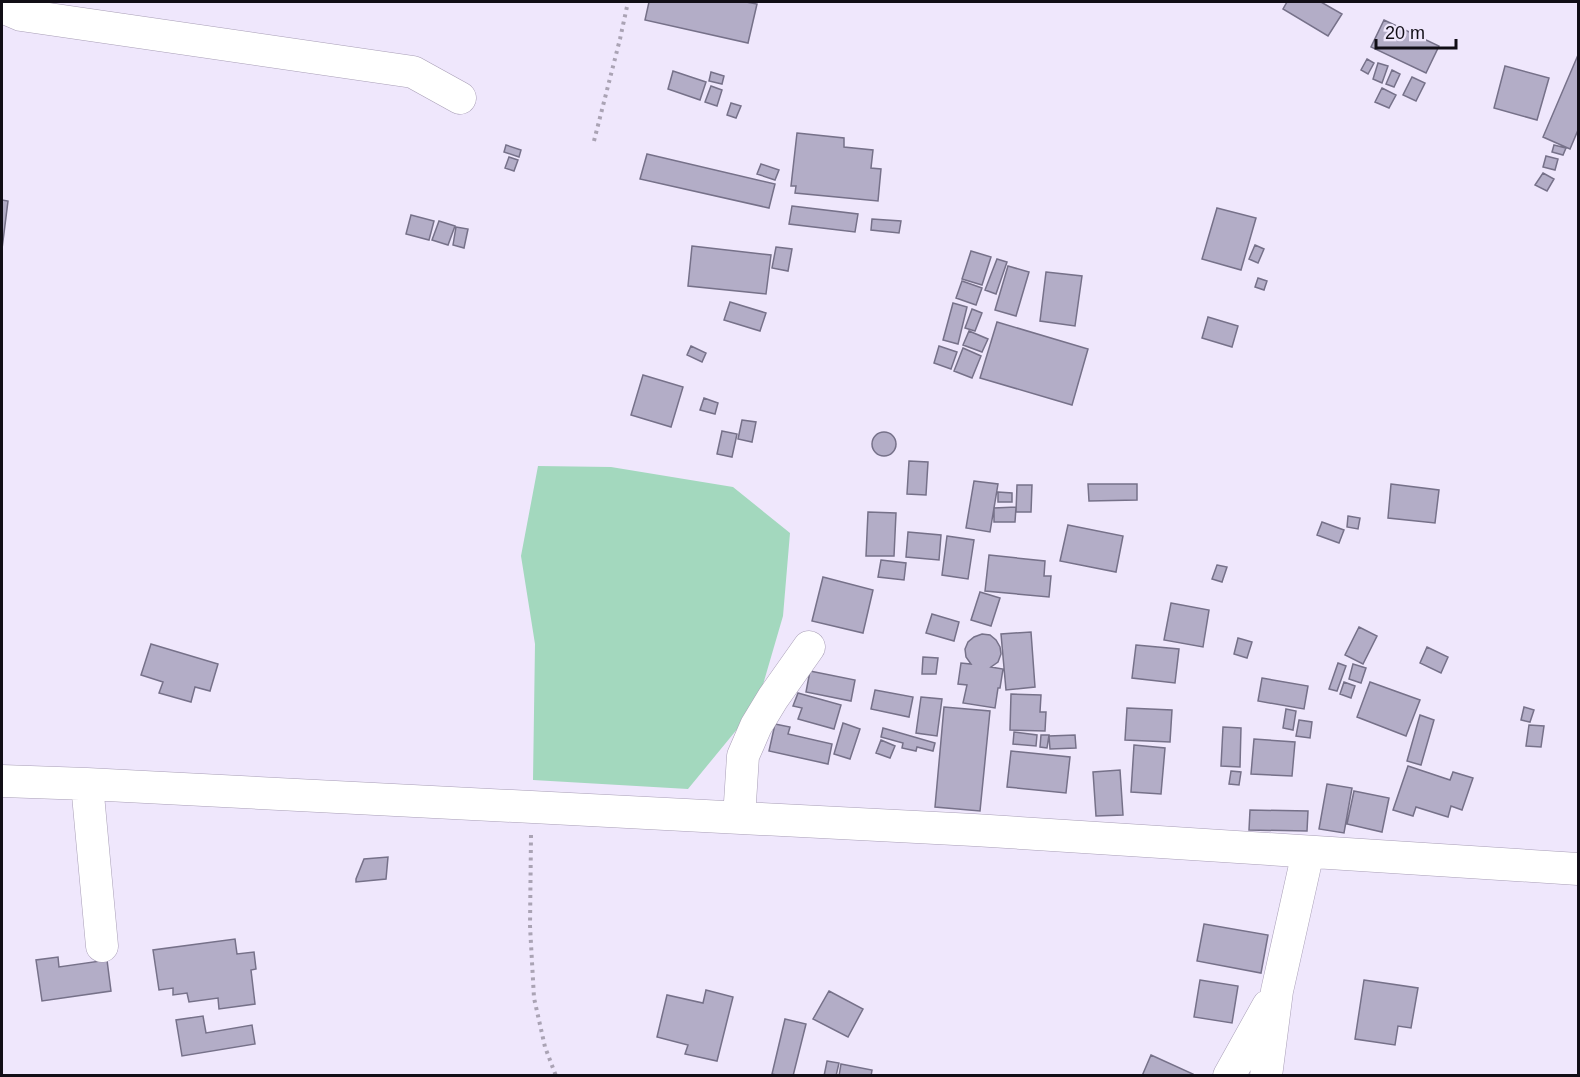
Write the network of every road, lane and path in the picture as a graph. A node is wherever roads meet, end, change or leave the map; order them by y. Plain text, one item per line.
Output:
1 (628, 2) edge
2 (2, 7) edge
3 (459, 98) dead end
4 (594, 141) dead end
5 (808, 647) dead end
6 (2, 781) edge
7 (87, 784) junction
8 (532, 807) junction
9 (740, 818) junction
10 (1308, 852) junction
11 (1578, 869) edge
12 (102, 946) dead end
13 (1276, 991) junction
14 (556, 1076) edge
15 (1229, 1076) edge
16 (1266, 1076) edge

1 - 4 path
2 - 3 street
5 - 9 street
6 - 7 street
7 - 8 street
7 - 12 street
8 - 9 street
8 - 14 path
9 - 10 street
10 - 11 street
10 - 13 street
13 - 15 street
13 - 16 street

